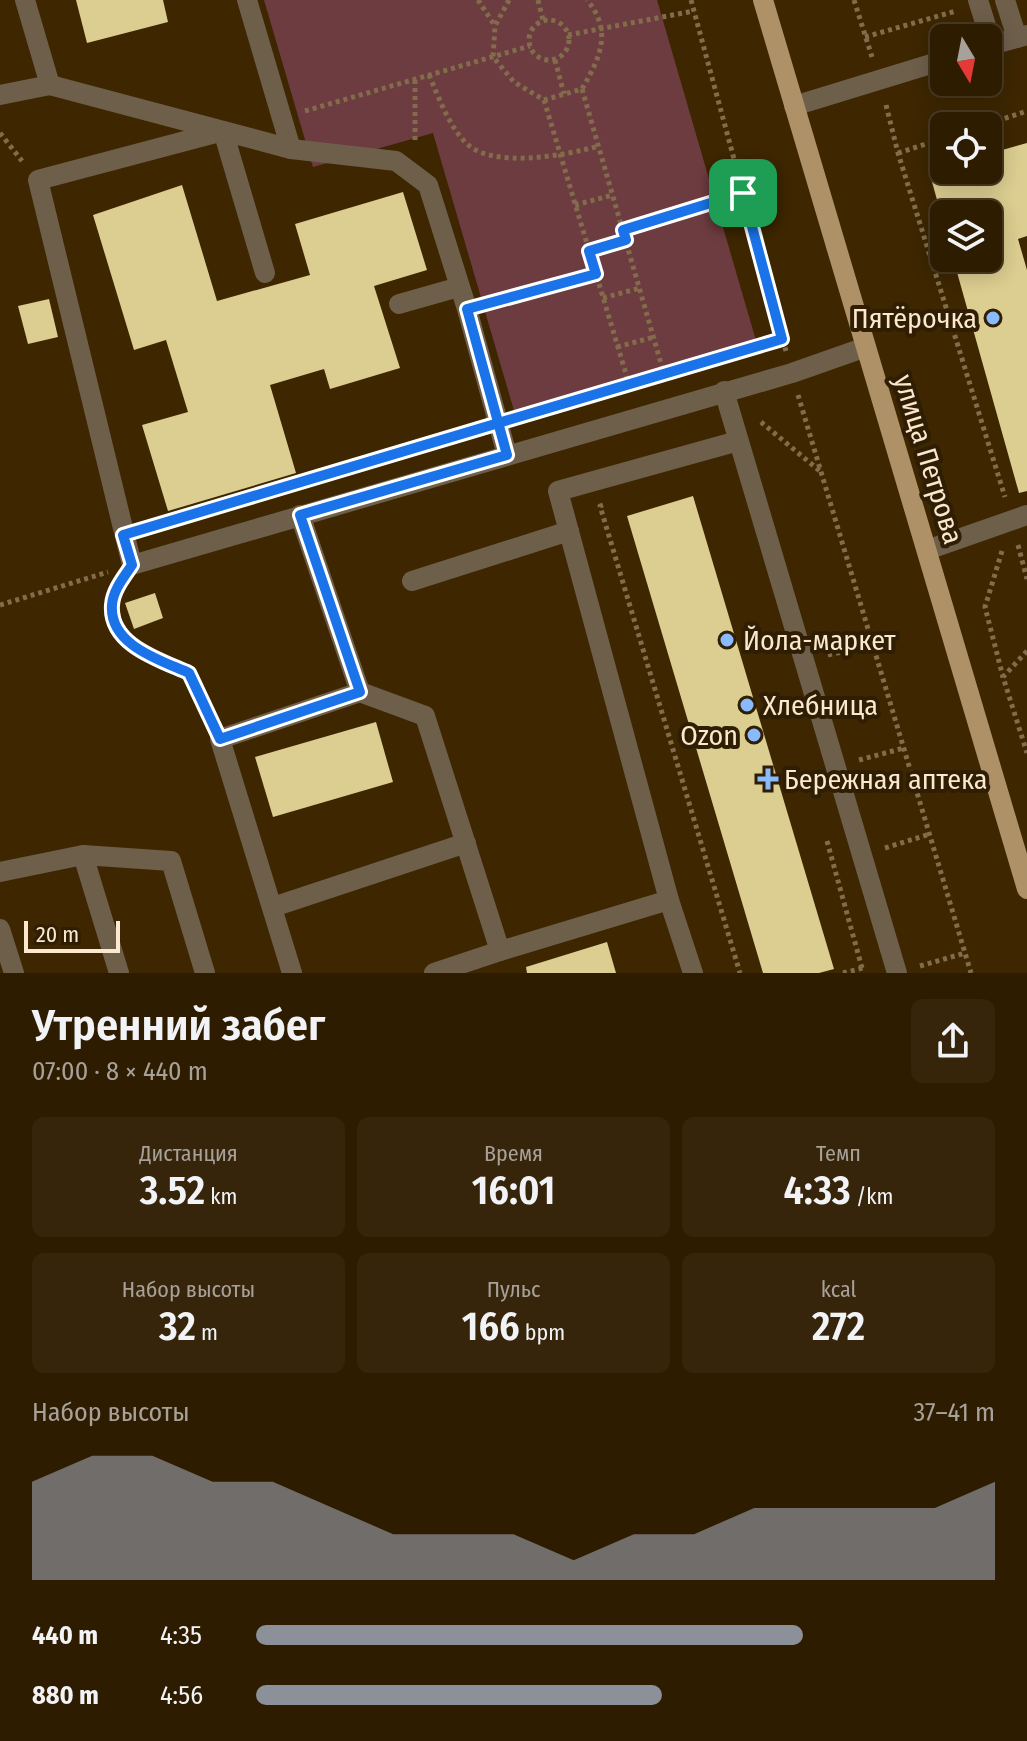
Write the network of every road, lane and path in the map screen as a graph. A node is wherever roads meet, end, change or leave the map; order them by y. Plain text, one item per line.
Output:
1 (25, 0) edge
2 (247, 0) edge
3 (478, 0) edge
4 (509, 0) edge
5 (538, 0) edge
6 (587, 0) edge
7 (691, 0) edge
8 (763, 0) edge
9 (1005, 0) edge
10 (979, 2) edge
11 (694, 11) junction
12 (543, 20) junction
13 (984, 24) edge
14 (495, 26) junction
15 (602, 29) junction
16 (568, 35) junction
17 (865, 37) dead end
18 (1022, 37) edge
19 (1002, 43) edge
20 (530, 46) junction
21 (493, 57) junction
22 (555, 60) junction
23 (930, 64) edge
24 (429, 75) junction
25 (415, 80) junction
26 (50, 85) junction
27 (582, 89) junction
28 (564, 94) junction
29 (0, 95) edge
30 (544, 100) junction
31 (794, 106) junction
32 (1027, 111) edge
33 (282, 118) junction
34 (1002, 119) edge
35 (223, 131) junction
36 (0, 133) edge
37 (930, 143) edge
38 (599, 146) junction
39 (291, 149) junction
40 (561, 156) junction
41 (415, 175) junction
42 (38, 180) junction
43 (743, 193) junction
44 (613, 195) junction
45 (575, 205) junction
46 (623, 230) junction
47 (626, 240) junction
48 (589, 251) junction
49 (265, 273) dead end
50 (596, 274) junction
51 (459, 287) junction
52 (640, 288) junction
53 (603, 298) junction
54 (399, 304) dead end
55 (467, 309) junction
56 (654, 337) junction
57 (782, 339) junction
58 (617, 347) junction
59 (866, 347) junction
60 (792, 373) junction
61 (664, 374) junction
62 (629, 384) junction
63 (724, 391) junction
64 (760, 422) dead end
65 (498, 423) junction
66 (738, 441) junction
67 (507, 455) junction
68 (821, 472) junction
69 (615, 501) dead end
70 (300, 515) junction
71 (1020, 517) edge
72 (569, 531) junction
73 (123, 535) junction
74 (927, 550) junction
75 (132, 565) junction
76 (1027, 579) edge
77 (412, 581) dead end
78 (0, 605) edge
79 (1027, 651) edge
80 (1003, 677) junction
81 (360, 692) junction
82 (220, 739) junction
83 (1027, 753) edge
84 (825, 832) dead end
85 (466, 843) junction
86 (83, 855) junction
87 (1023, 861) edge
88 (0, 872) edge
89 (1027, 889) edge
90 (669, 900) junction
91 (273, 907) junction
92 (0, 929) edge
93 (500, 951) junction
94 (965, 953) junction
95 (14, 973) edge
96 (119, 973) edge
97 (205, 973) edge
98 (292, 973) edge
99 (434, 973) edge
100 (693, 973) edge
101 (740, 973) edge
102 (843, 973) edge
103 (896, 973) edge
104 (971, 973) edge

1 - 26 street
2 - 33 street
3 - 14 path
4 - 14 path
5 - 12 path
6 - 15 path
7 - 11 path
8 - 31 main road, улица Петрова
9 - 18 street
10 - 13 street
10 - 17 path
11 - 15 path
11 - 43 path
12 - 16 path
12 - 20 path
14 - 21 path
15 - 16 path
15 - 27 path
16 - 22 path
18 - 19 street
20 - 21 path
20 - 22 path
21 - 24 path
21 - 30 path
22 - 28 path
23 - 31 street
24 - 25 path
24 - 40 path
25 - 33 path
25 - 41 path
26 - 29 street
26 - 35 street
27 - 28 path
27 - 38 path
28 - 30 path
30 - 40 path
31 - 59 main road, улица Петрова
32 - 34 path
33 - 39 street
35 - 39 street
35 - 42 street
35 - 49 street
36 - 42 path
37 - 71 path
38 - 40 path
38 - 44 path
39 - 41 street
40 - 45 path
41 - 51 street
42 - 73 street
43 - 46 path
43 - 57 path
44 - 45 path
44 - 46 path
45 - 48 path
46 - 47 path
47 - 48 path
47 - 52 path
48 - 50 path
50 - 53 path
50 - 55 path
51 - 54 street
51 - 55 street
52 - 53 path
52 - 56 path
53 - 58 path
55 - 65 street
56 - 58 path
56 - 61 path
57 - 60 path
57 - 61 path
58 - 62 path
59 - 60 street
59 - 74 main road, улица Петрова
60 - 63 street
60 - 68 path
61 - 62 path
62 - 65 path
63 - 66 street
63 - 67 street
64 - 68 path
65 - 67 street
65 - 73 path
66 - 72 street
66 - 103 street
67 - 70 street
68 - 94 path
69 - 101 path
70 - 75 street
70 - 81 street
71 - 74 street
71 - 76 path
71 - 80 path
72 - 77 street
72 - 90 street
73 - 75 street
74 - 87 main road, улица Петрова
75 - 78 path
75 - 82 path
79 - 80 path
80 - 83 path
81 - 82 street
81 - 85 street
82 - 91 street
84 - 102 path
85 - 91 street
85 - 93 street
86 - 88 street
86 - 96 street
86 - 97 street
87 - 89 main road, улица Петрова
90 - 93 street
90 - 100 street
91 - 98 street
92 - 95 street
93 - 99 street
94 - 103 path
94 - 104 path

